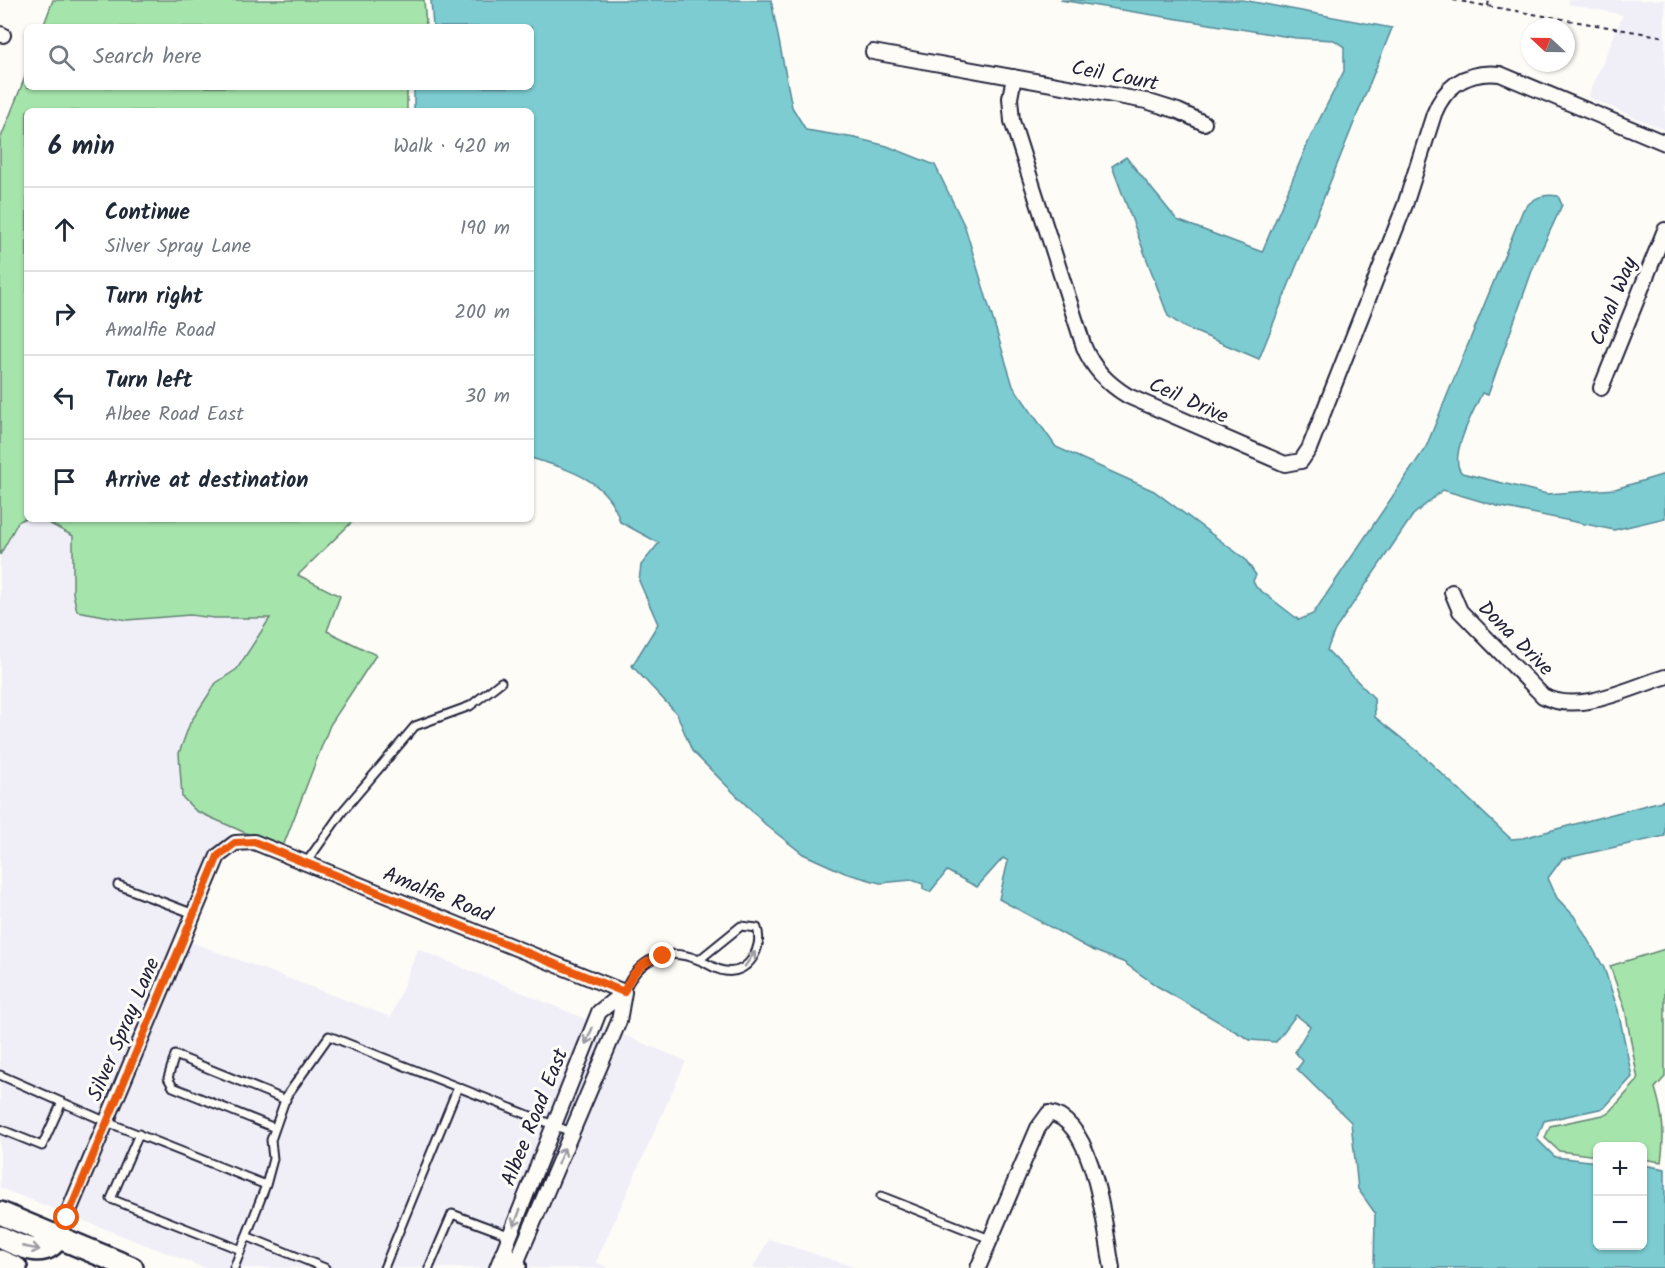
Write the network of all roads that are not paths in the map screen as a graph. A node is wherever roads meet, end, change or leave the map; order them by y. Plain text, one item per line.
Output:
1 (873, 52) dead end
2 (1014, 77) junction
3 (1204, 123) dead end
4 (1665, 143) edge
5 (1665, 230) edge
6 (1601, 388) dead end
7 (1452, 592) dead end
8 (1665, 677) edge
9 (501, 682) dead end
10 (235, 843) joint
11 (306, 863) junction
12 (118, 885) dead end
13 (194, 914) junction
14 (699, 960) junction
15 (624, 992) junction
16 (0, 1075) edge
17 (458, 1087) junction
18 (286, 1100) junction
19 (62, 1102) junction
20 (107, 1122) junction
21 (552, 1124) junction
22 (275, 1128) junction
23 (0, 1129) edge
24 (571, 1132) junction
25 (139, 1134) junction
26 (266, 1185) junction
27 (881, 1196) dead end
28 (0, 1213) edge
29 (246, 1236) junction
30 (0, 1237) edge
31 (58, 1238) junction
32 (990, 1239) junction
33 (507, 1244) junction
34 (241, 1250) junction
35 (0, 1261) edge
36 (510, 1267) edge
37 (16, 1268) edge
38 (132, 1268) edge
39 (234, 1268) edge
40 (325, 1268) edge
41 (384, 1268) edge
42 (429, 1268) edge
43 (978, 1268) edge
44 (1112, 1268) edge

1 - 2 street
2 - 3 street, Ceil Court
2 - 4 street, Ceil Drive
5 - 6 street, Canal Way
7 - 8 street, Dona Drive
9 - 11 lane
10 - 11 street, Amalfie Road
10 - 13 street, Silver Spray Lane
11 - 15 street, Amalfie Road
12 - 13 lane
13 - 20 street, Silver Spray Lane
14 -> 14 lane, Albee Road East
14 - 15 lane, Albee Road East
15 -> 21 street, Albee Road East
15 - 24 street, Albee Road East
16 - 19 lane
17 - 18 lane
17 - 21 lane
17 - 41 lane
18 - 22 lane
18 - 22 lane
19 - 20 lane
19 - 23 lane
20 - 25 lane
20 - 31 street, Silver Spray Lane
21 - 24 lane
21 -> 33 street, Albee Road East
22 - 26 lane
36 -> 24 street, Albee Road East
25 - 26 lane
25 - 34 lane
26 - 29 lane
27 - 32 lane
28 - 31 main road
29 - 34 lane
29 - 40 lane
30 -> 31 main road
31 - 38 main road
32 - 43 street
32 - 44 street
33 - 36 street, Albee Road East
33 - 42 lane
34 - 39 lane
35 - 37 main road

